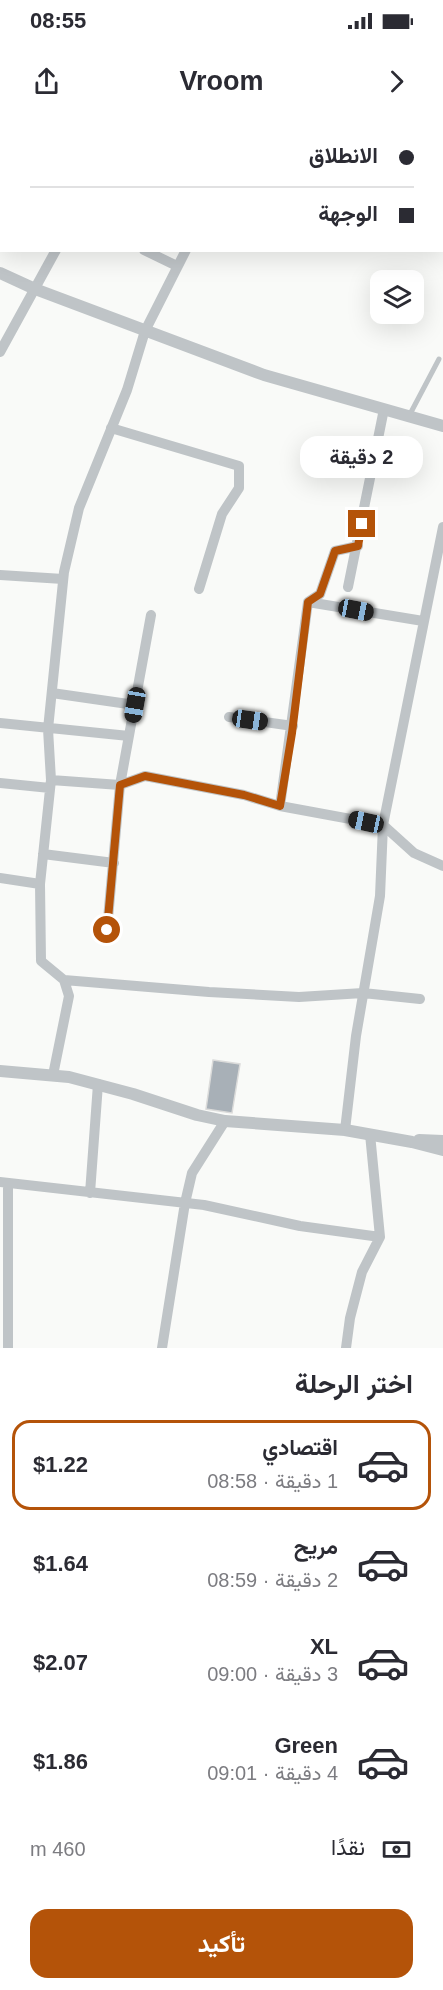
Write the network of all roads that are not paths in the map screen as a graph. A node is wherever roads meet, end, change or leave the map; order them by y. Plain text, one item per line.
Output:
1 (55, 252) edge
2 (148, 252) edge
3 (185, 252) edge
4 (177, 266) junction
5 (0, 273) edge
6 (35, 289) junction
7 (145, 331) junction
8 (0, 352) edge
9 (439, 359) dead end
10 (384, 409) junction
11 (409, 416) junction
12 (443, 426) edge
13 (111, 428) junction
14 (443, 527) edge
15 (358, 546) junction
16 (0, 575) edge
17 (63, 579) junction
18 (348, 587) dead end
19 (199, 589) dead end
20 (308, 602) junction
21 (151, 615) dead end
22 (423, 621) junction
23 (52, 693) junction
24 (135, 705) junction
25 (229, 717) dead end
26 (0, 723) edge
27 (293, 726) junction
28 (48, 729) junction
29 (129, 736) junction
30 (0, 783) edge
31 (50, 784) junction
32 (120, 785) junction
33 (280, 806) junction
34 (383, 825) junction
35 (43, 854) junction
36 (114, 863) junction
37 (443, 866) edge
38 (0, 878) edge
39 (40, 884) junction
40 (107, 930) dead end
41 (64, 980) junction
42 (363, 993) junction
43 (420, 999) dead end
44 (0, 1071) edge
45 (53, 1075) junction
46 (98, 1084) junction
47 (225, 1121) junction
48 (345, 1130) junction
49 (370, 1134) junction
50 (443, 1141) edge
51 (412, 1142) junction
52 (443, 1150) edge
53 (4, 1183) edge
54 (90, 1193) junction
55 (185, 1203) junction
56 (380, 1237) junction
57 (8, 1348) edge
58 (162, 1348) edge
59 (346, 1348) edge

1 - 6 street
2 - 4 street
3 - 4 street
4 - 7 street
5 - 6 street
6 - 7 street
6 - 8 street
7 - 10 street
7 - 13 street
9 - 11 lane
10 - 11 street
10 - 15 street
11 - 12 street
13 - 17 street
13 - 19 street
14 - 22 street
15 - 18 street
15 - 20 street
16 - 17 street
17 - 23 street
20 - 22 street
20 - 27 street
21 - 24 street
22 - 34 street
23 - 24 street
23 - 28 street
24 - 29 street
25 - 27 street
26 - 28 street
27 - 33 street
28 - 29 street
28 - 31 street
29 - 32 street
30 - 31 street
31 - 32 street
31 - 35 street
32 - 33 street
32 - 36 street
33 - 34 street
34 - 37 street
34 - 42 street
35 - 36 street
35 - 39 street
36 - 40 street
38 - 39 street
39 - 41 street
41 - 42 street
41 - 45 street
42 - 43 street
42 - 48 street
44 - 45 street
45 - 46 street
46 - 47 street
46 - 54 street
47 - 48 street
47 - 55 street
48 - 49 street
49 - 51 street
49 - 56 street
50 - 51 street
51 - 52 street
53 - 54 street
53 - 57 street
54 - 55 street
55 - 56 street
55 - 58 street
56 - 59 street

